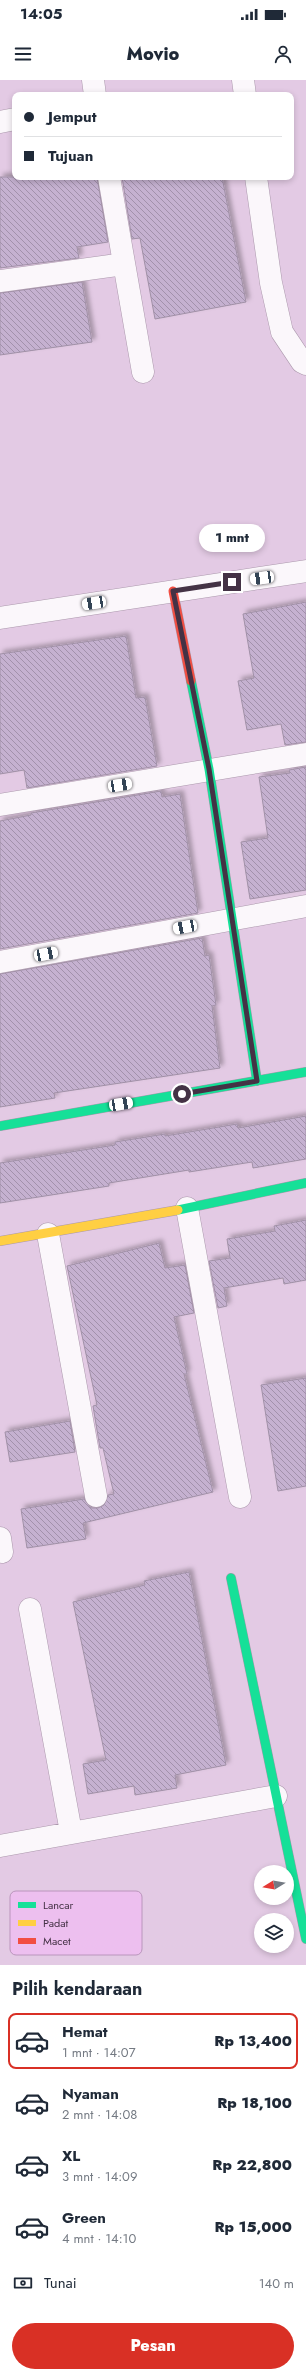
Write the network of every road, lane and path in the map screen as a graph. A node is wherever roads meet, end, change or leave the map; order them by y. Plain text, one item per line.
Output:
1 (92, 80) edge
2 (243, 80) edge
3 (94, 92) edge
4 (245, 92) edge
5 (12, 120) edge
6 (0, 122) edge
7 (110, 180) edge
8 (256, 180) edge
9 (124, 264) junction
10 (0, 281) edge
11 (306, 364) edge
12 (143, 372) dead end
13 (306, 571) edge
14 (173, 591) junction
15 (0, 618) edge
16 (306, 754) edge
17 (209, 769) junction
18 (0, 805) edge
19 (306, 906) edge
20 (232, 919) junction
21 (0, 962) edge
22 (306, 1072) edge
23 (257, 1081) junction
24 (0, 1126) edge
25 (306, 1183) edge
26 (187, 1208) junction
27 (48, 1234) junction
28 (0, 1241) edge
29 (96, 1496) dead end
30 (240, 1498) dead end
31 (231, 1578) dead end
32 (30, 1609) dead end
33 (276, 1796) junction
34 (71, 1832) junction
35 (0, 1846) edge
36 (306, 1939) edge

1 - 3 street
2 - 4 street
5 - 6 street
7 - 9 street
8 - 11 street
9 - 10 street
9 - 12 street
13 - 14 street
14 - 15 street
14 - 17 street
16 - 17 street
17 - 18 street
17 - 20 street
19 - 20 street
20 - 21 street
20 - 23 street
22 - 23 street
23 - 24 street
25 - 26 street
26 - 27 street
26 - 30 street
27 - 28 street
27 - 29 street
31 - 33 street
32 - 34 street
33 - 34 street
33 - 36 street
34 - 35 street

